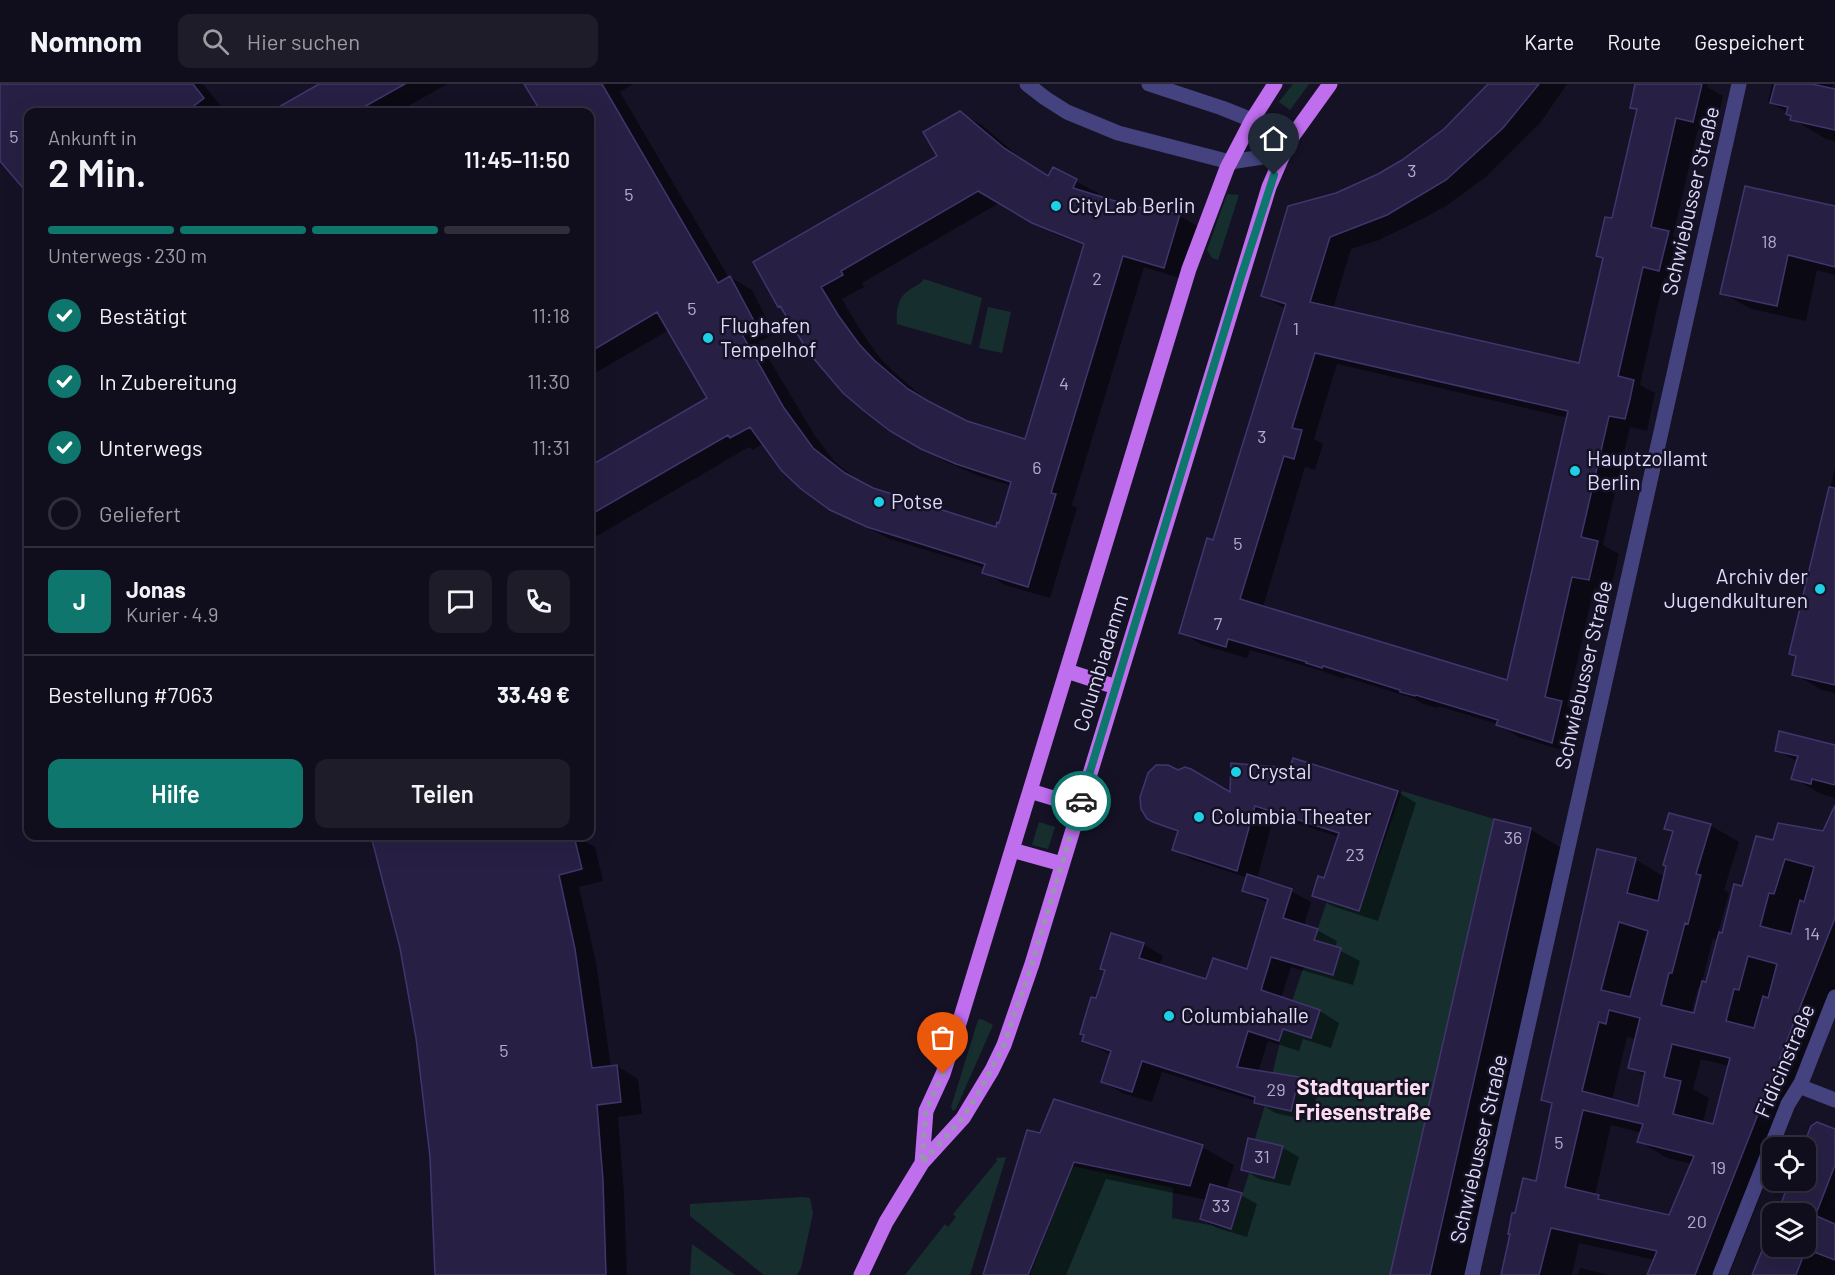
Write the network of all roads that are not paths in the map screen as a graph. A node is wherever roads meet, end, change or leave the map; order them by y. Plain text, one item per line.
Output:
1 (1027, 84) edge
2 (1149, 84) edge
3 (1275, 84) edge
4 (1330, 84) edge
5 (1739, 84) edge
6 (1252, 120) junction
7 (1286, 148) junction
8 (1230, 162) junction
9 (1067, 671) junction
10 (1116, 687) junction
11 (1030, 791) junction
12 (1079, 806) junction
13 (1012, 850) junction
14 (1062, 864) junction
15 (1835, 997) edge
16 (1800, 1086) junction
17 (1835, 1100) edge
18 (922, 1163) junction
19 (861, 1275) edge
20 (1472, 1275) edge
21 (1720, 1275) edge

1 - 8 street
2 - 6 street
3 - 6 main road, Columbiadamm
4 - 7 main road, Columbiadamm
5 - 20 street, Schwiebusser Straße
6 - 7 street
6 - 8 main road, Columbiadamm
7 - 8 street
7 - 10 main road, Columbiadamm
8 - 9 main road, Columbiadamm
9 - 10 main road
9 - 11 main road, Columbiadamm
10 - 12 main road, Columbiadamm
11 - 12 main road
11 - 13 main road, Columbiadamm
12 - 14 main road, Columbiadamm
13 - 14 main road
13 - 18 main road, Columbiadamm
14 - 18 main road, Columbiadamm
15 - 16 street, Fidicinstraße
16 - 17 street
16 - 21 street, Fidicinstraße
18 - 19 main road, Columbiadamm

